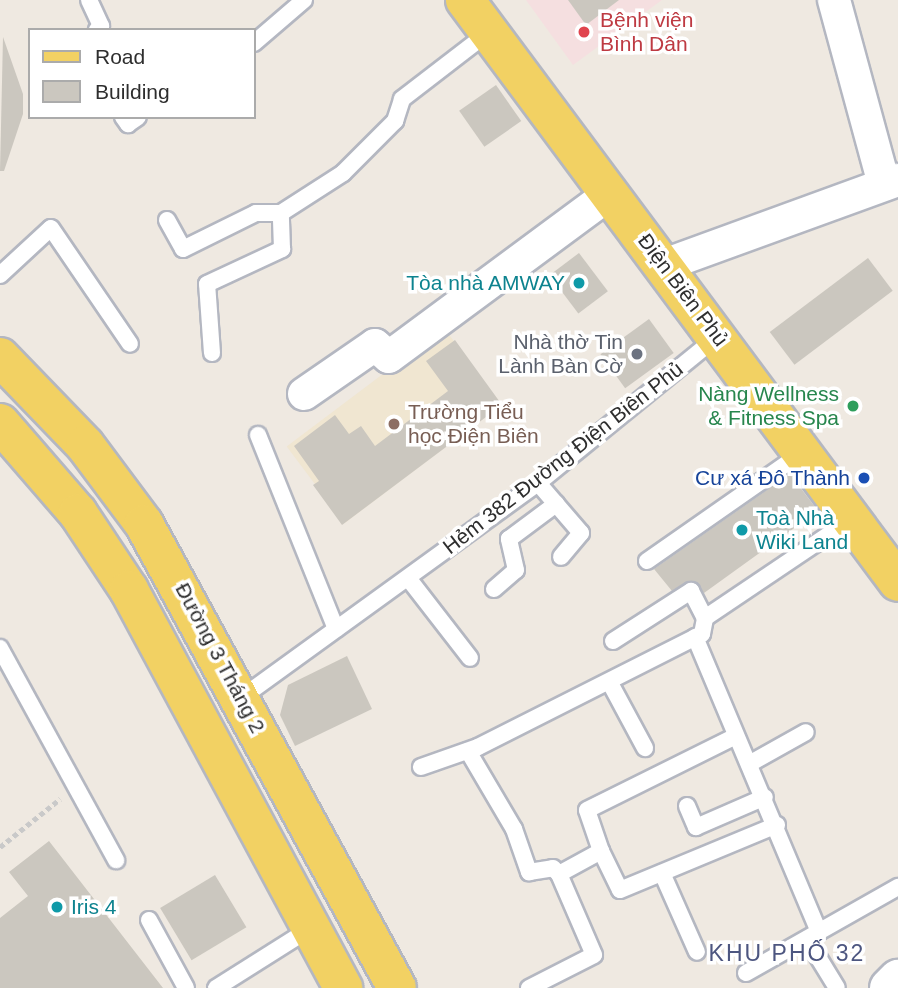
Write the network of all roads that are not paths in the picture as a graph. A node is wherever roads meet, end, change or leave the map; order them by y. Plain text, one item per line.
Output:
1 (89, 0) edge
2 (304, 0) edge
3 (465, 0) edge
4 (834, 0) edge
5 (99, 28) edge
6 (489, 32) junction
7 (256, 41) edge
8 (891, 182) edge
9 (611, 193) junction
10 (281, 213) junction
11 (167, 220) dead end
12 (664, 265) junction
13 (0, 275) edge
14 (718, 337) junction
15 (130, 344) dead end
16 (212, 353) dead end
17 (0, 357) edge
18 (304, 394) dead end
19 (0, 423) edge
20 (258, 435) dead end
21 (803, 452) junction
22 (538, 483) junction
23 (556, 504) junction
24 (852, 519) junction
25 (561, 557) dead end
26 (647, 561) dead end
27 (408, 578) junction
28 (898, 582) edge
29 (494, 589) dead end
30 (705, 618) junction
31 (336, 629) junction
32 (695, 637) junction
33 (613, 641) dead end
34 (0, 648) edge
35 (470, 658) dead end
36 (610, 683) junction
37 (241, 698) junction
38 (806, 732) dead end
39 (736, 736) junction
40 (645, 748) dead end
41 (468, 751) junction
42 (749, 764) junction
43 (421, 768) dead end
44 (765, 797) junction
45 (687, 806) dead end
46 (777, 825) junction
47 (601, 851) junction
48 (116, 860) dead end
49 (662, 873) junction
50 (559, 874) junction
51 (898, 887) edge
52 (149, 920) dead end
53 (311, 928) junction
54 (813, 935) junction
55 (697, 952) dead end
56 (746, 973) dead end
57 (898, 979) edge
58 (186, 988) edge
59 (215, 988) edge
60 (343, 988) edge
61 (397, 988) edge
62 (529, 988) edge
63 (837, 988) edge
64 (889, 988) edge

1 - 5 lane
2 - 7 lane
3 - 6 main road, Điện Biên Phủ
4 - 8 street
6 - 9 main road, Điện Biên Phủ
6 - 10 lane
8 - 12 street
9 - 12 main road, Điện Biên Phủ
9 - 18 street
10 - 11 lane
10 - 16 lane
12 - 14 main road, Điện Biên Phủ
13 - 15 lane
14 - 21 main road, Điện Biên Phủ
14 - 22 lane, Hẻm 382 Đường Điện Biên Phủ
17 - 37 main road, Đường 3 Tháng 2
19 - 53 main road
20 - 31 lane
21 - 24 main road, Điện Biên Phủ
21 - 26 lane
22 - 23 lane
22 - 27 lane, Hẻm 382 Đường Điện Biên Phủ
23 - 25 lane
23 - 29 lane
24 - 28 main road, Điện Biên Phủ
24 - 30 lane
27 - 31 lane, Hẻm 382 Đường Điện Biên Phủ
27 - 35 lane
30 - 32 lane
30 - 33 lane
31 - 37 lane, Hẻm 382 Đường Điện Biên Phủ
32 - 36 lane
32 - 39 lane
34 - 48 lane
36 - 40 lane
36 - 41 lane
37 - 61 main road, Đường 3 Tháng 2
38 - 42 lane
39 - 42 lane
39 - 47 lane
41 - 43 lane
41 - 50 lane
42 - 44 lane
44 - 45 lane
44 - 46 lane
46 - 49 lane
46 - 54 lane
47 - 49 lane
47 - 50 lane
49 - 55 lane
50 - 62 lane
51 - 54 lane
52 - 58 lane
53 - 59 lane
53 - 60 main road
54 - 56 lane
54 - 63 lane
57 - 64 main road

